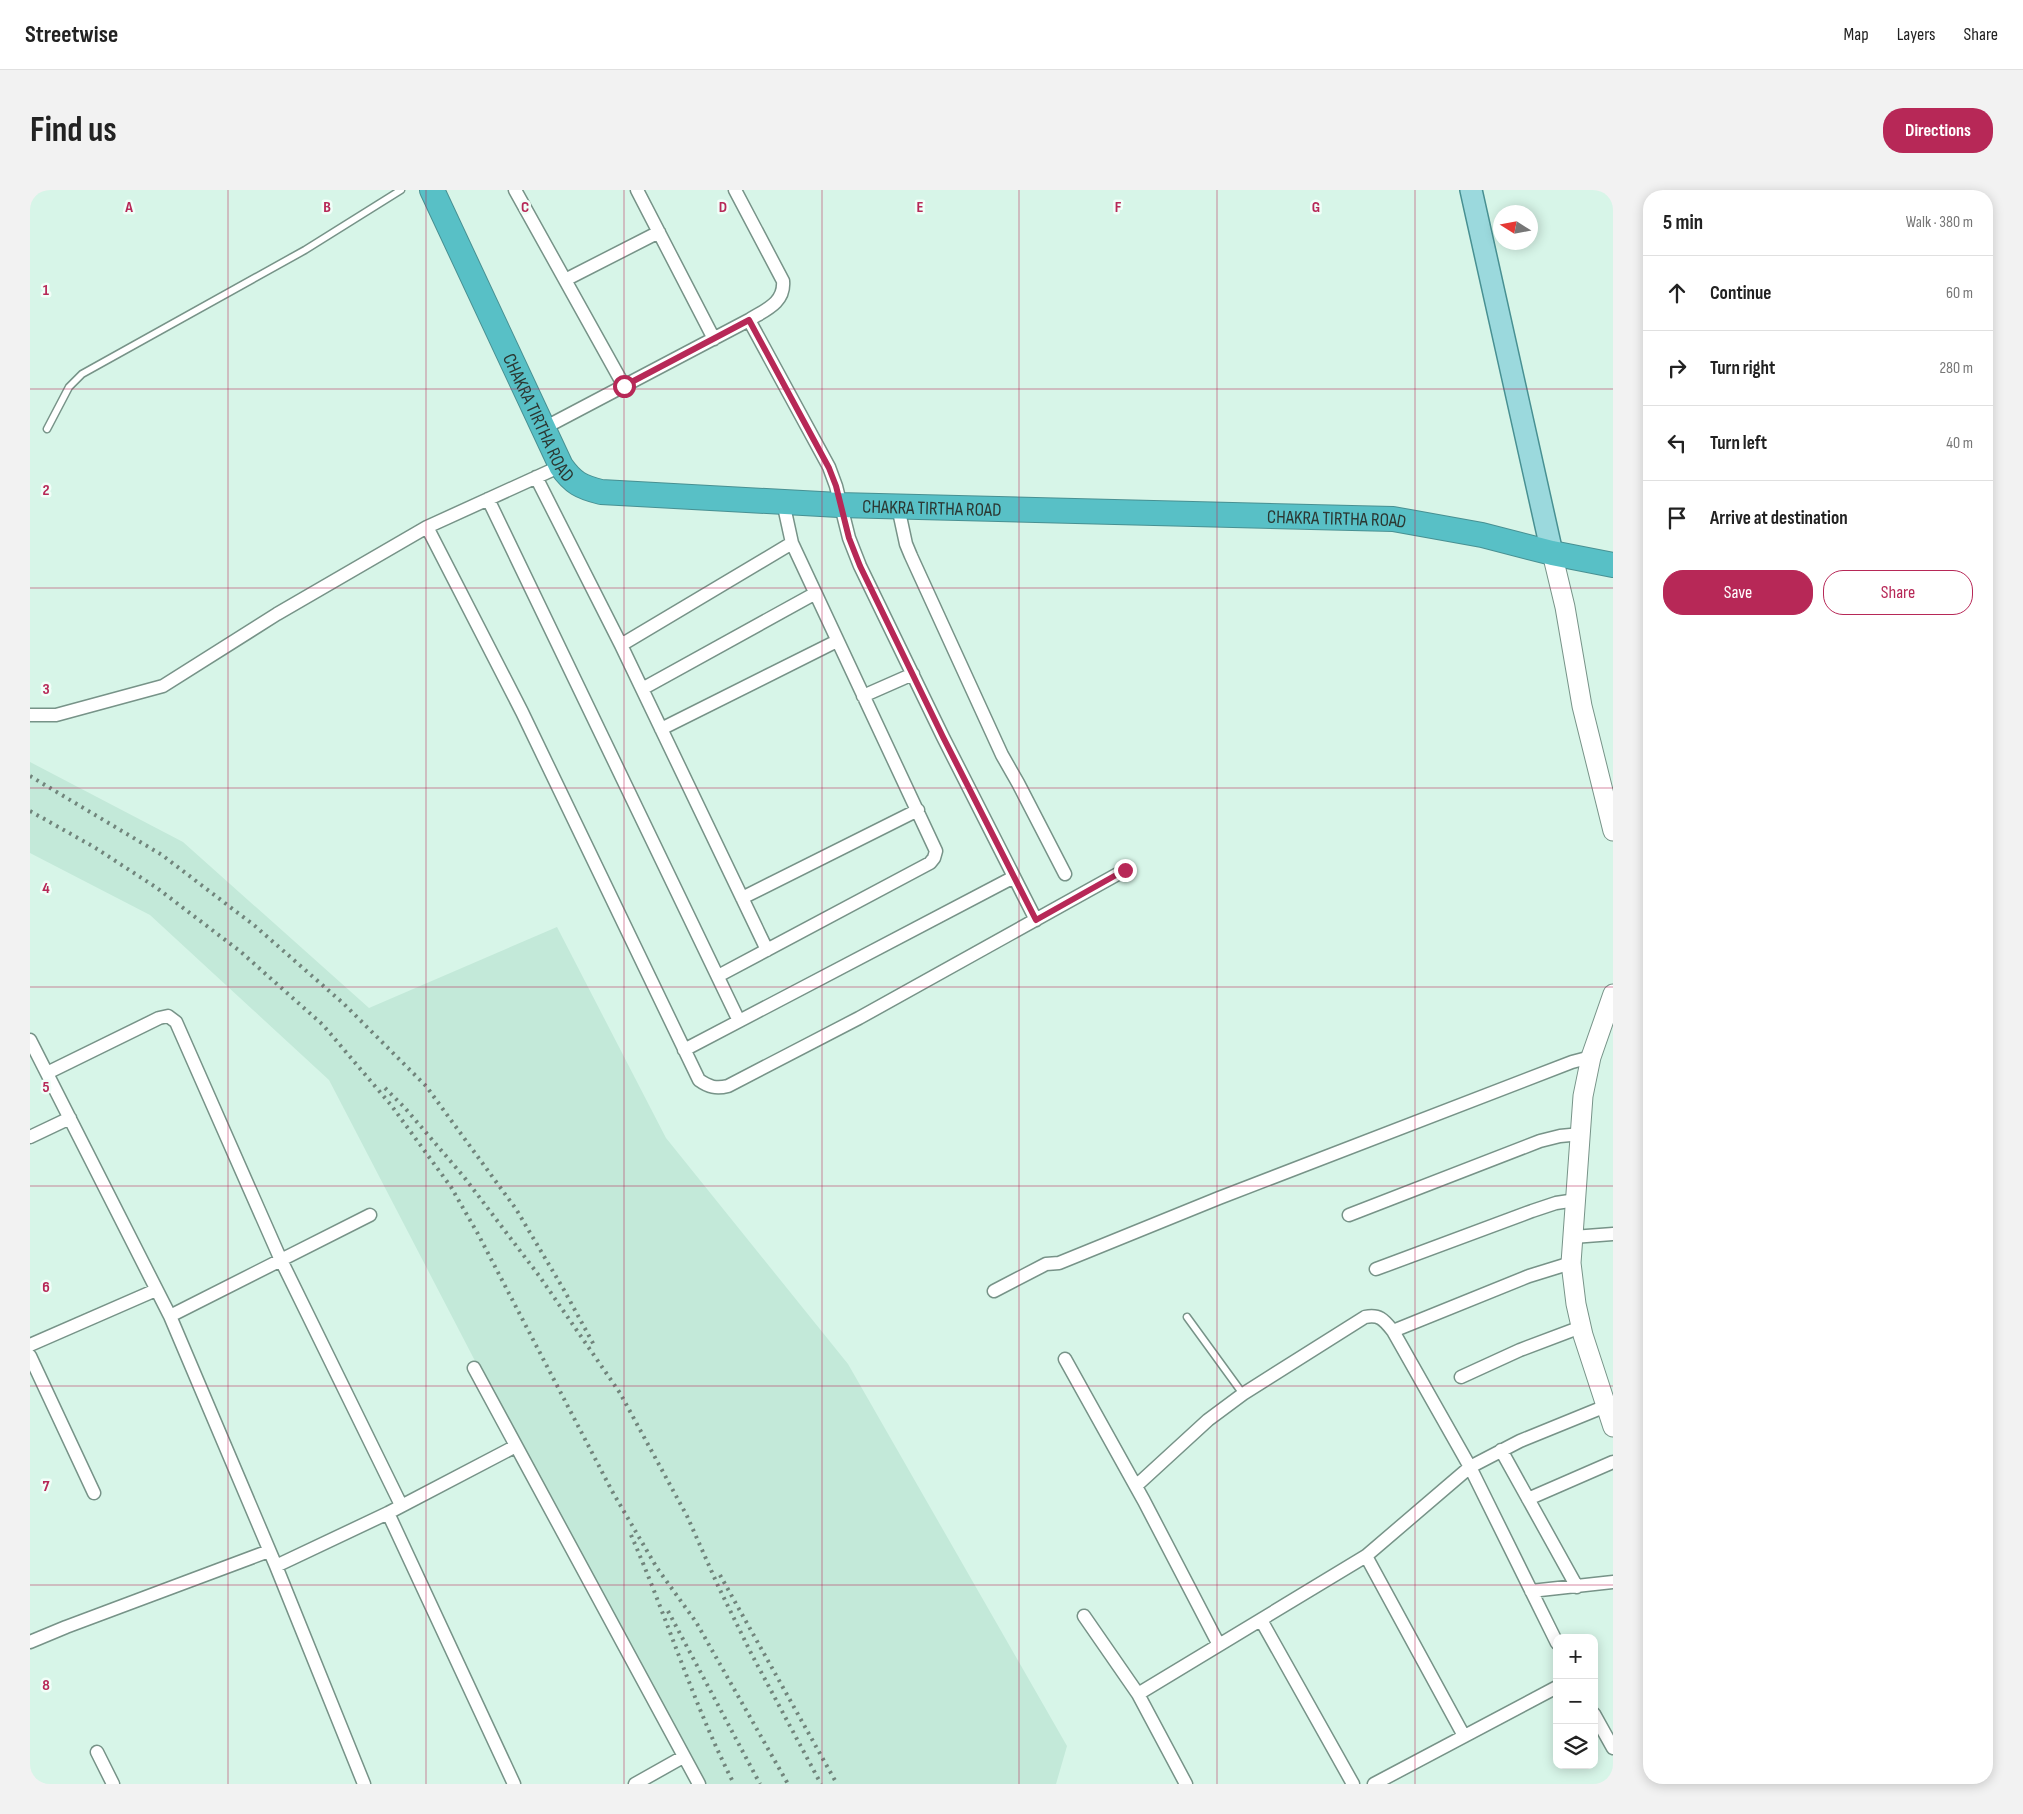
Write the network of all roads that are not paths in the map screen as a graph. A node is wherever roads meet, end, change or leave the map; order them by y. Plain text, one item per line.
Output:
1 (402, 190) edge
2 (432, 190) edge
3 (516, 190) edge
4 (637, 190) edge
5 (736, 190) edge
6 (1472, 190) edge
7 (659, 232) junction
8 (565, 280) junction
9 (749, 320) junction
10 (714, 339) junction
11 (624, 386) junction
12 (544, 428) junction
13 (47, 429) dead end
14 (561, 466) junction
15 (536, 477) junction
16 (488, 499) junction
17 (783, 502) junction
18 (840, 505) junction
19 (898, 507) junction
20 (427, 527) junction
21 (792, 543) junction
22 (1552, 553) junction
23 (1613, 565) edge
24 (814, 594) junction
25 (837, 641) junction
26 (621, 645) junction
27 (913, 674) junction
28 (642, 689) junction
29 (863, 696) junction
30 (30, 715) edge
31 (661, 729) junction
32 (918, 810) junction
33 (1613, 831) edge
34 (1125, 870) dead end
35 (1065, 874) dead end
36 (1014, 877) junction
37 (742, 898) junction
38 (1036, 920) junction
39 (767, 950) junction
40 (718, 976) junction
41 (1613, 994) edge
42 (739, 1021) junction
43 (30, 1040) edge
44 (684, 1050) junction
45 (1591, 1057) junction
46 (47, 1073) junction
47 (70, 1118) junction
48 (1581, 1134) junction
49 (30, 1137) edge
50 (1576, 1200) junction
51 (370, 1214) dead end
52 (1349, 1215) dead end
53 (1613, 1234) edge
54 (1573, 1237) junction
55 (280, 1258) junction
56 (1571, 1263) junction
57 (1376, 1269) dead end
58 (156, 1290) junction
59 (994, 1291) dead end
60 (170, 1316) junction
61 (1187, 1317) dead end
62 (1581, 1327) junction
63 (1393, 1331) junction
64 (30, 1345) edge
65 (30, 1356) edge
66 (1065, 1359) dead end
67 (474, 1368) dead end
68 (1461, 1377) dead end
69 (1243, 1394) junction
70 (1611, 1419) edge
71 (516, 1446) junction
72 (1501, 1450) junction
73 (1613, 1462) edge
74 (1470, 1467) junction
75 (1136, 1486) junction
76 (94, 1493) dead end
77 (1528, 1499) junction
78 (401, 1505) junction
79 (388, 1513) junction
80 (269, 1551) junction
81 (1366, 1556) junction
82 (276, 1566) junction
83 (1613, 1582) edge
84 (1577, 1587) junction
85 (1531, 1591) junction
86 (1084, 1616) dead end
87 (1261, 1620) junction
88 (1553, 1635) edge
89 (30, 1642) edge
90 (1219, 1645) junction
91 (1553, 1689) edge
92 (1138, 1694) junction
93 (1598, 1721) edge
94 (1464, 1736) junction
95 (1613, 1748) edge
96 (97, 1752) dead end
97 (683, 1757) junction
98 (113, 1784) edge
99 (364, 1784) edge
100 (514, 1784) edge
101 (635, 1784) edge
102 (699, 1784) edge
103 (1186, 1784) edge
104 (1352, 1784) edge
105 (1374, 1784) edge

1 - 13 lane
2 - 12 highway, CHAKRA TIRTHA ROAD
3 - 8 street
4 - 7 street
5 - 9 street
6 - 22 main road
7 - 8 street
7 - 10 street
8 - 11 street
9 - 10 street
9 - 18 street
10 - 11 street
11 - 12 street
12 - 14 highway, CHAKRA TIRTHA ROAD
14 - 15 street
14 - 17 highway, CHAKRA TIRTHA ROAD
15 - 16 street
15 - 26 street
16 - 20 street
16 - 40 street
17 - 18 highway, CHAKRA TIRTHA ROAD
17 - 21 street
18 - 19 highway, CHAKRA TIRTHA ROAD
18 - 27 street
19 - 22 highway, CHAKRA TIRTHA ROAD
19 - 35 street
20 - 30 street
20 - 44 street
21 - 24 street
21 - 26 street
22 - 23 highway, CHAKRA TIRTHA ROAD
22 - 33 main road
24 - 25 street
24 - 28 street
25 - 29 street
25 - 31 street
26 - 28 street
27 - 29 street
27 - 36 street
28 - 31 street
29 - 32 street
31 - 37 street
32 - 37 street
32 - 39 street
34 - 38 street
36 - 38 street
36 - 42 street
37 - 39 street
38 - 44 street
39 - 40 street
40 - 42 street
41 - 45 main road
42 - 44 street
43 - 46 street
45 - 48 main road
45 - 59 street
46 - 47 street
46 - 55 street
47 - 49 street
47 - 58 street
48 - 50 main road
48 - 52 street
50 - 54 main road
50 - 57 street
51 - 55 street
53 - 54 street
54 - 56 main road
55 - 60 street
55 - 78 street
56 - 62 main road
56 - 63 street
58 - 60 street
58 - 64 street
60 - 80 street
61 - 69 lane
62 - 68 street
62 - 70 main road
63 - 69 street
63 - 74 street
65 - 76 street
66 - 75 street
67 - 71 street
69 - 75 street
70 - 72 street
71 - 78 street
71 - 97 street
72 - 74 street
72 - 77 street
73 - 77 street
74 - 81 street
74 - 85 street
75 - 90 street
77 - 84 street
78 - 79 street
79 - 82 street
79 - 100 street
80 - 82 street
80 - 89 street
81 - 87 street
81 - 94 street
82 - 99 street
83 - 84 street
84 - 85 street
85 - 88 street
86 - 92 street
87 - 90 street
87 - 104 street
90 - 92 street
91 - 94 street
92 - 103 street
93 - 95 street
94 - 105 street
96 - 98 street
97 - 101 street
97 - 102 street

